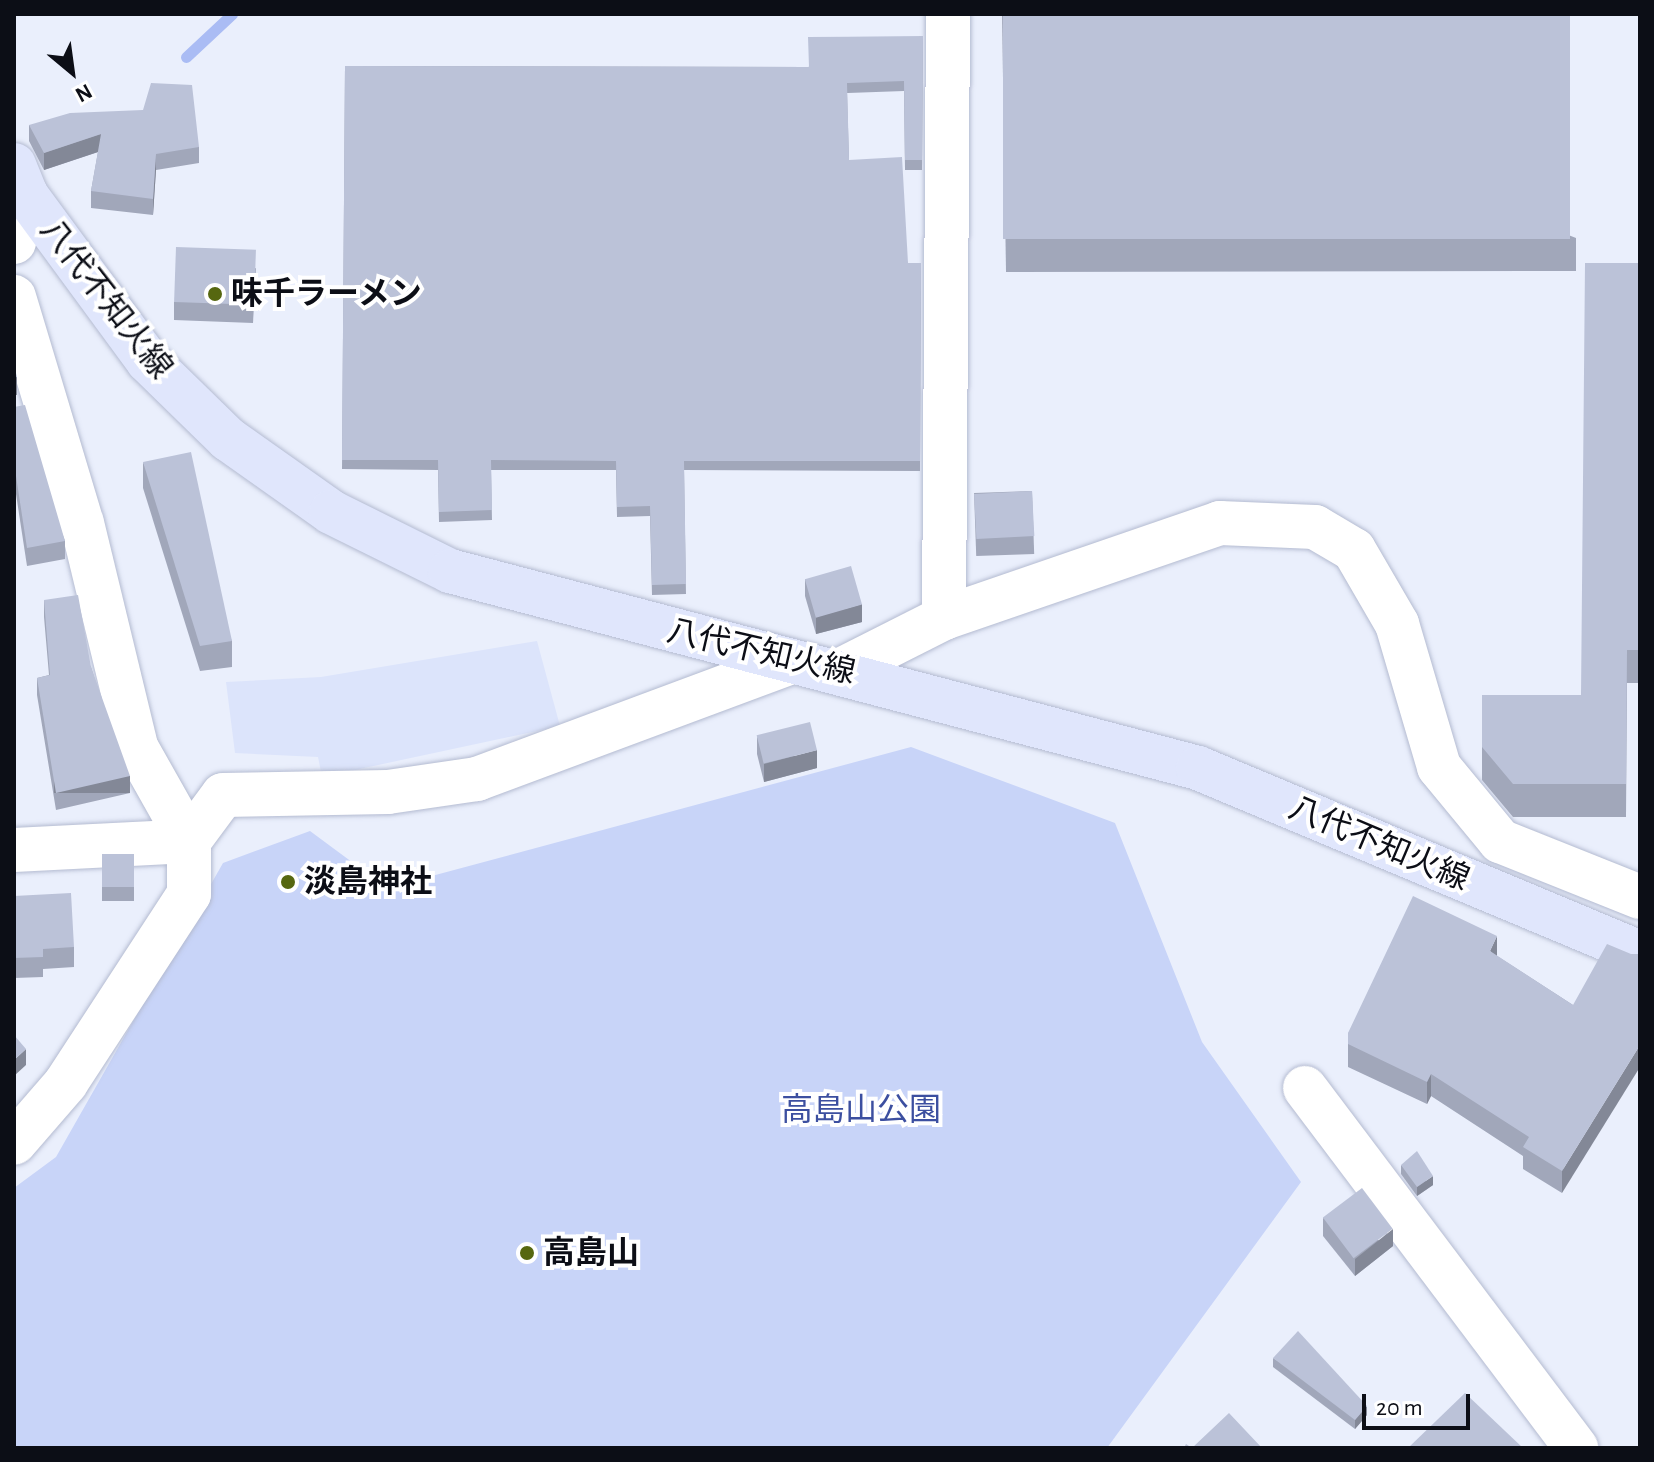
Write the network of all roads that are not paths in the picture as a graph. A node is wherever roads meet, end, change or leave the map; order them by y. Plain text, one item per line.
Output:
1 (948, 14) edge
2 (20, 180) edge
3 (14, 242) edge
4 (14, 297) edge
5 (944, 618) junction
6 (792, 662) junction
7 (843, 669) junction
8 (189, 841) junction
9 (14, 850) edge
10 (1640, 897) edge
11 (1640, 953) edge
12 (1305, 1088) dead end
13 (14, 1143) edge
14 (1576, 1448) edge

1 - 5 street
2 - 3 street
2 - 6 main road, 八代不知火線
4 - 8 street
5 - 7 street
5 - 10 street
6 - 7 main road, 八代不知火線
6 - 8 street
7 - 11 main road, 八代不知火線
8 - 9 street
8 - 13 street
12 - 14 street

